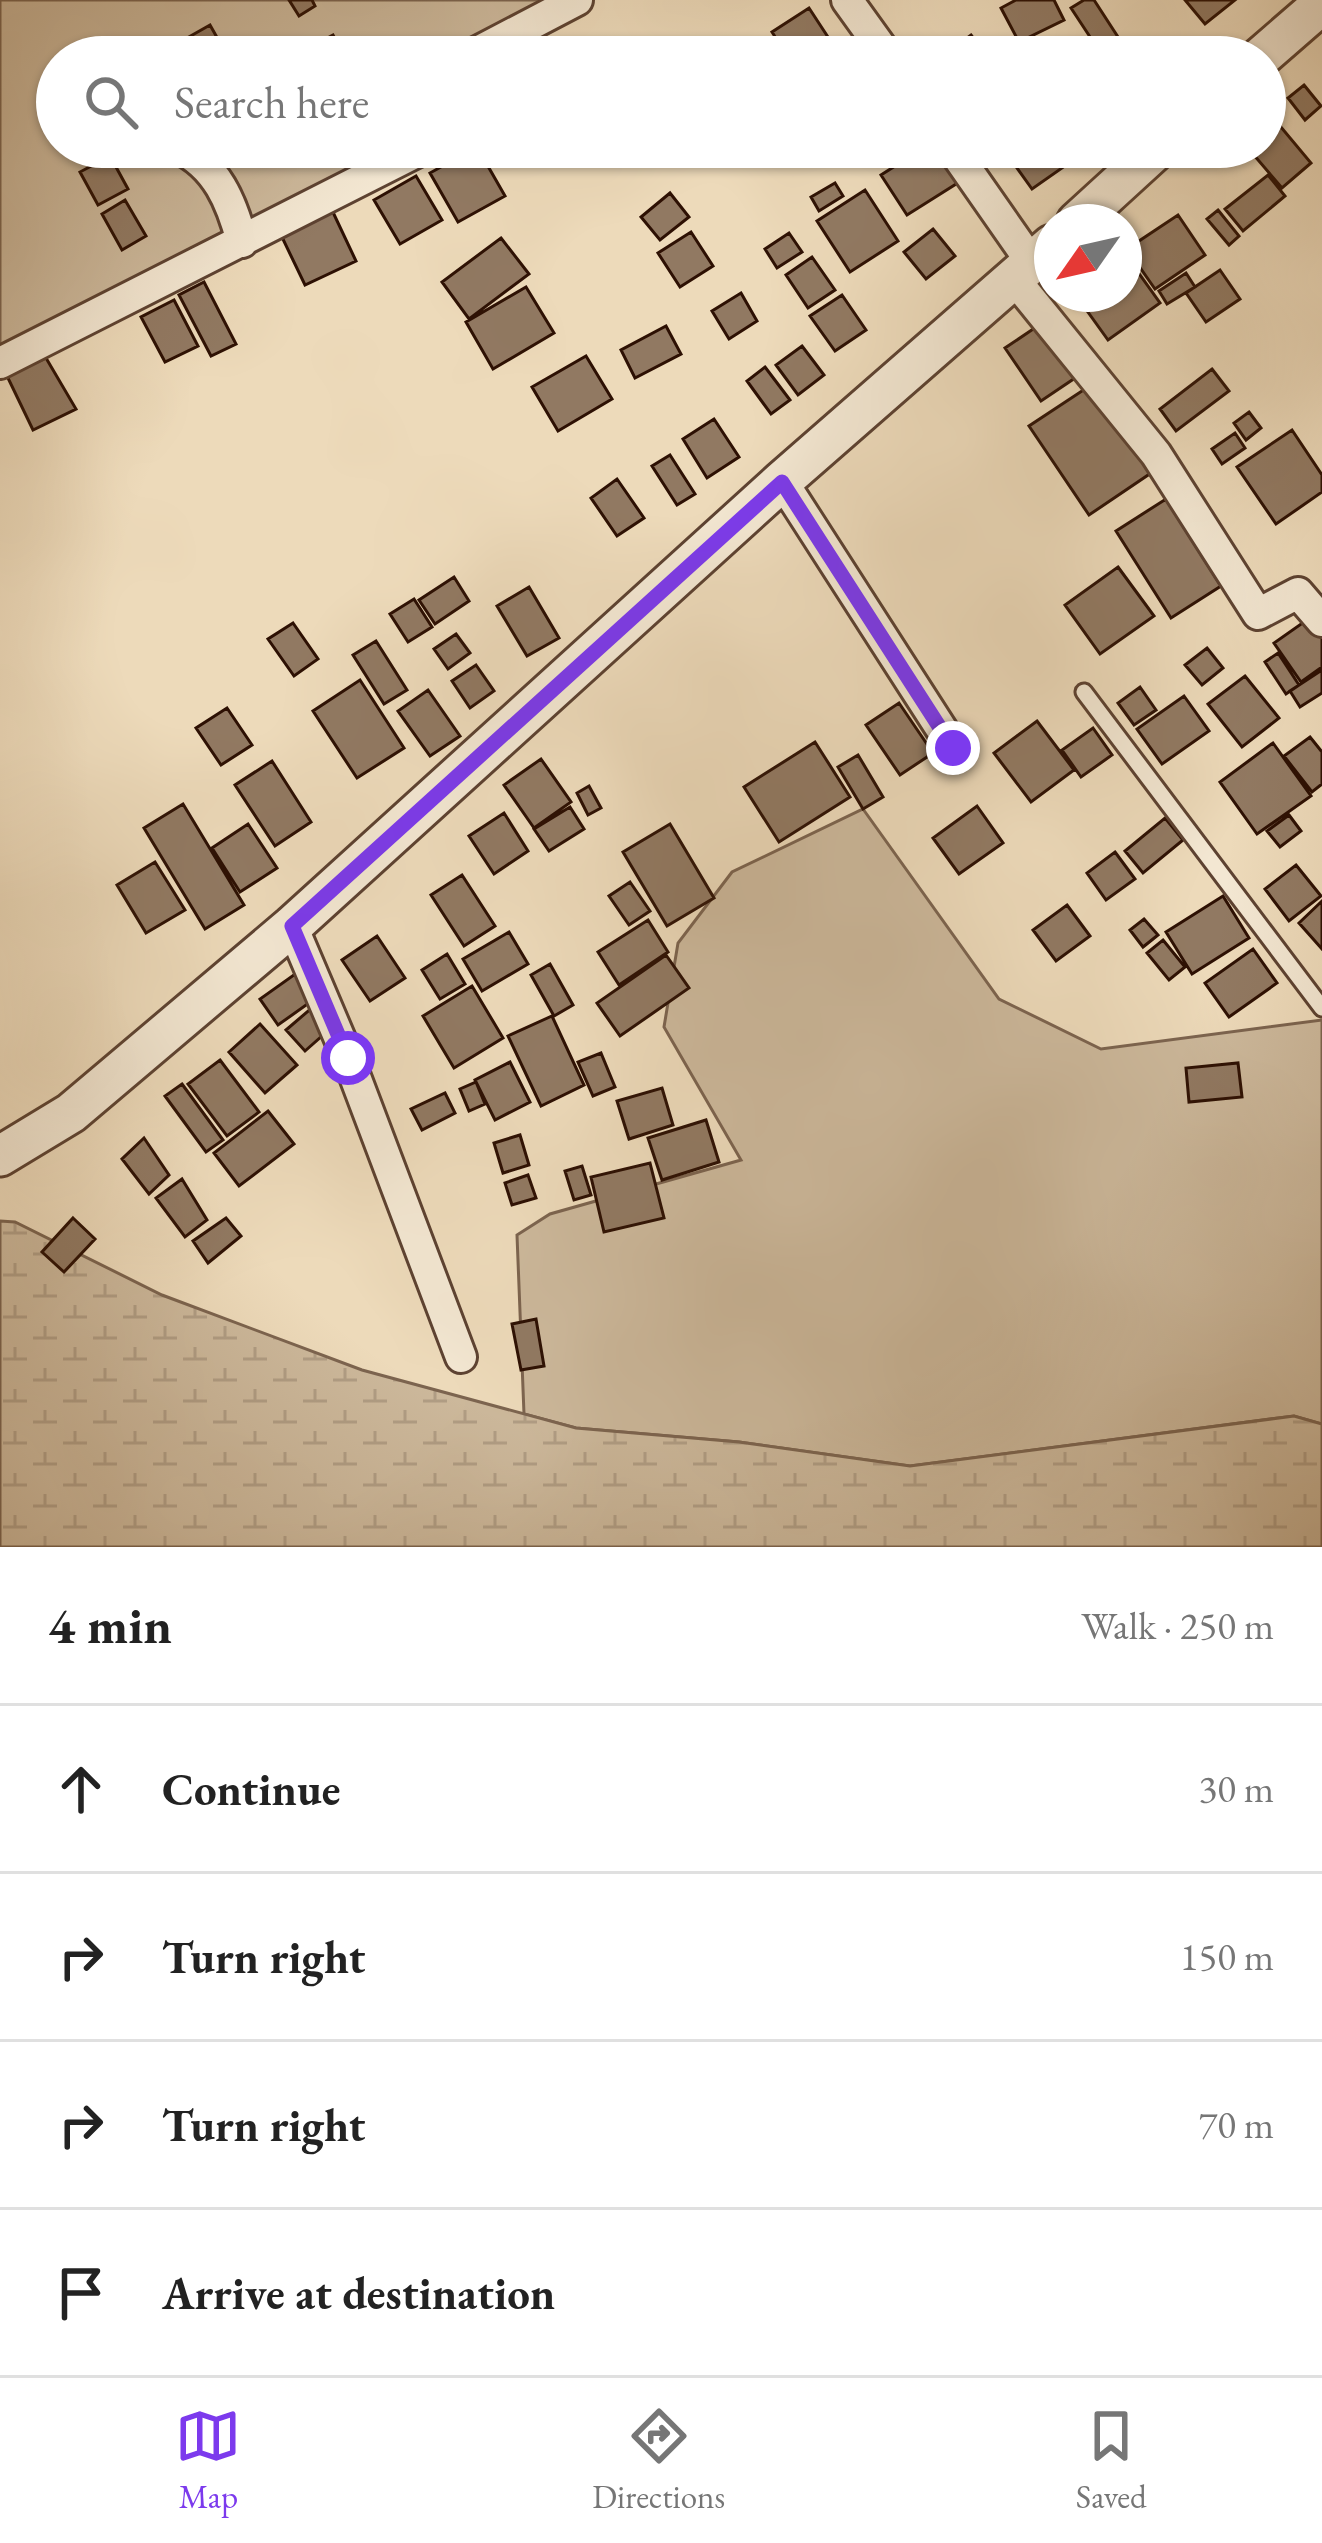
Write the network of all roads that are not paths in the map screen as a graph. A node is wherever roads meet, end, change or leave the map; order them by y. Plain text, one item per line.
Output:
1 (577, 0) edge
2 (848, 0) edge
3 (1322, 4) edge
4 (508, 36) edge
5 (873, 36) edge
6 (1285, 36) edge
7 (205, 168) edge
8 (385, 168) edge
9 (966, 168) edge
10 (1136, 168) edge
11 (1097, 204) edge
12 (242, 242) junction
13 (1033, 262) edge
14 (0, 363) edge
15 (782, 482) junction
16 (1322, 621) edge
17 (1084, 692) dead end
18 (953, 748) dead end
19 (292, 926) junction
20 (1322, 1008) edge
21 (0, 1156) edge
22 (461, 1357) dead end

1 - 4 street
2 - 5 street
3 - 6 street
7 - 12 street
8 - 12 street
9 - 13 street
10 - 11 street
12 - 14 street
13 - 15 street
13 - 16 street
15 - 18 street
15 - 19 street
17 - 20 lane
19 - 21 street
19 - 22 street

